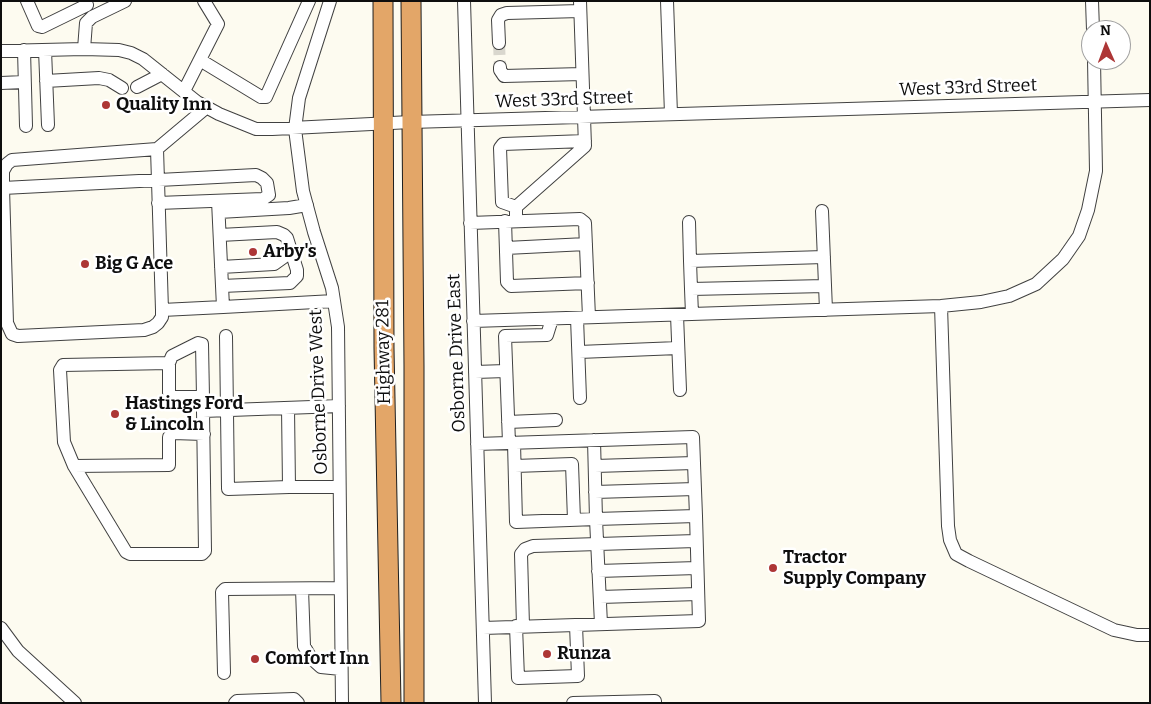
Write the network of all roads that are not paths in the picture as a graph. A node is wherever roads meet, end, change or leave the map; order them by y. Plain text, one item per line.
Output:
1 (27, 1) edge
2 (125, 1) edge
3 (204, 1) edge
4 (309, 1) edge
5 (330, 1) edge
6 (383, 1) edge
7 (411, 1) edge
8 (464, 1) edge
9 (667, 1) edge
10 (1092, 1) edge
11 (580, 6) edge
12 (88, 8) edge
13 (1093, 20) edge
14 (498, 43) tunnel mouth
15 (84, 48) junction
16 (24, 50) junction
17 (45, 50) junction
18 (1, 51) edge
19 (200, 60) junction
20 (500, 67) dead end
21 (1094, 70) edge
22 (162, 74) junction
23 (582, 74) junction
24 (46, 81) junction
25 (24, 82) junction
26 (1, 83) edge
27 (137, 87) dead end
28 (122, 88) dead end
29 (184, 91) junction
30 (1150, 100) edge
31 (1095, 101) junction
32 (207, 107) junction
33 (670, 114) junction
34 (584, 117) junction
35 (467, 120) junction
36 (411, 122) junction
37 (384, 124) junction
38 (48, 125) dead end
39 (26, 126) dead end
40 (295, 129) junction
41 (585, 141) junction
42 (157, 150) junction
43 (158, 180) junction
44 (3, 188) junction
45 (158, 203) junction
46 (307, 205) junction
47 (218, 207) junction
48 (516, 207) junction
49 (822, 211) dead end
50 (511, 221) junction
51 (689, 222) dead end
52 (470, 223) junction
53 (220, 235) junction
54 (586, 244) junction
55 (506, 248) junction
56 (290, 250) junction
57 (824, 257) junction
58 (690, 261) junction
59 (221, 267) junction
60 (588, 283) junction
61 (222, 286) junction
62 (825, 286) junction
63 (691, 289) junction
64 (334, 301) junction
65 (941, 306) junction
66 (223, 307) junction
67 (162, 310) junction
68 (826, 310) junction
69 (677, 314) junction
70 (692, 314) junction
71 (583, 318) junction
72 (552, 319) junction
73 (473, 321) junction
74 (226, 336) dead end
75 (678, 348) junction
76 (578, 352) junction
77 (169, 363) junction
78 (506, 371) junction
79 (475, 372) junction
80 (680, 390) dead end
81 (203, 397) junction
82 (580, 398) dead end
83 (339, 406) junction
84 (288, 408) junction
85 (227, 410) junction
86 (203, 411) junction
87 (556, 420) dead end
88 (508, 422) junction
89 (204, 434) junction
90 (594, 440) junction
91 (511, 443) junction
92 (477, 444) junction
93 (694, 462) junction
94 (74, 466) junction
95 (515, 466) junction
96 (595, 466) junction
97 (289, 487) junction
98 (339, 487) junction
99 (695, 489) junction
100 (596, 492) junction
101 (696, 516) junction
102 (596, 519) junction
103 (574, 520) junction
104 (696, 541) junction
105 (597, 544) junction
106 (697, 568) junction
107 (598, 571) junction
108 (340, 588) junction
109 (302, 589) junction
110 (698, 594) junction
111 (600, 597) junction
112 (601, 624) junction
113 (576, 625) junction
114 (519, 626) junction
115 (1, 628) edge
116 (483, 628) junction
117 (1150, 635) edge
118 (341, 669) junction
119 (224, 673) dead end
120 (75, 703) edge
121 (236, 703) edge
122 (298, 703) edge
123 (342, 703) edge
124 (391, 703) edge
125 (414, 703) edge
126 (485, 703) edge
127 (573, 703) edge
128 (655, 703) edge

1 - 12 street
2 - 12 street
3 - 19 street
4 - 19 street
5 - 40 street, Osborne Drive West
6 - 37 highway, Highway 281
7 - 36 highway, Highway 281
8 - 35 street, Osborne Drive East
9 - 33 street
10 - 13 street
11 - 14 street
11 - 23 street
12 - 15 street
15 - 17 street, West 33rd Street
15 - 22 street, West 33rd Street
16 - 17 street, West 33rd Street
16 - 18 street, West 33rd Street
16 - 25 street
17 - 24 street
19 - 29 street
20 - 23 street
21 - 31 street
22 - 27 street
22 - 29 street, West 33rd Street
23 - 34 street
24 - 28 street
24 - 38 street
25 - 26 street
25 - 39 street
29 - 32 street, West 33rd Street
30 - 31 street, West 33rd Street
31 - 33 street, West 33rd Street
31 - 65 street
32 - 40 street, West 33rd Street
32 - 42 street
33 - 34 street, West 33rd Street
34 - 35 street, West 33rd Street
34 - 41 street
35 - 36 street, West 33rd Street
35 - 52 street, Osborne Drive East
36 - 37 street, West 33rd Street
36 - 125 highway, Highway 281
37 - 40 street, West 33rd Street
37 - 124 highway, Highway 281
40 - 46 street, Osborne Drive West
41 - 48 street
41 - 48 street
42 - 43 street
42 - 44 street
43 - 44 street
43 - 45 street
43 - 47 street
44 - 67 street
45 - 47 street
45 - 67 street
46 - 47 street
46 - 64 street, Osborne Drive West
47 - 53 street
48 - 50 street
49 - 57 street
50 - 52 street
50 - 54 street
50 - 55 street
51 - 58 street
52 - 73 street, Osborne Drive East
53 - 56 street
53 - 59 street
54 - 55 street
54 - 60 street
55 - 60 street
56 - 59 street
56 - 61 street
57 - 58 street
57 - 62 street
58 - 63 street
59 - 61 street
60 - 71 street
61 - 66 street
62 - 63 street
62 - 68 street
63 - 70 street
64 - 66 street
64 - 83 street, Osborne Drive West
65 - 68 street
65 - 117 street
66 - 67 street
68 - 70 street
69 - 70 street
69 - 71 street
69 - 75 street
71 - 72 street
71 - 76 street
72 - 73 street
72 - 78 street
73 - 79 street, Osborne Drive East
74 - 85 street
75 - 76 street
75 - 80 street
76 - 82 street
77 - 81 street
77 - 81 street
77 - 94 street
78 - 79 street
78 - 88 street
79 - 92 street, Osborne Drive East
81 - 86 street
83 - 84 street
83 - 98 street, Osborne Drive West
84 - 85 street
84 - 97 street
85 - 86 street
85 - 97 street
86 - 89 street
87 - 88 street
88 - 91 street
89 - 94 street
89 - 94 street
90 - 91 street
90 - 93 street
90 - 96 street
91 - 92 street
91 - 95 street
92 - 116 street, Osborne Drive East
93 - 96 street
93 - 99 street
95 - 103 street
95 - 103 street
96 - 100 street
97 - 98 street
98 - 108 street, Osborne Drive West
99 - 100 street
99 - 101 street
100 - 102 street
101 - 102 street
101 - 104 street
102 - 103 street
102 - 105 street
104 - 105 street
104 - 106 street
105 - 107 street
105 - 114 street
106 - 107 street
106 - 110 street
107 - 111 street
108 - 109 street
108 - 118 street, Osborne Drive West
109 - 118 street
109 - 119 street
110 - 111 street
110 - 112 street
111 - 112 street
112 - 113 street
113 - 114 street
113 - 114 street
114 - 116 street
115 - 120 street
116 - 126 street, Osborne Drive East
118 - 123 street, Osborne Drive West
121 - 122 street
127 - 128 street

